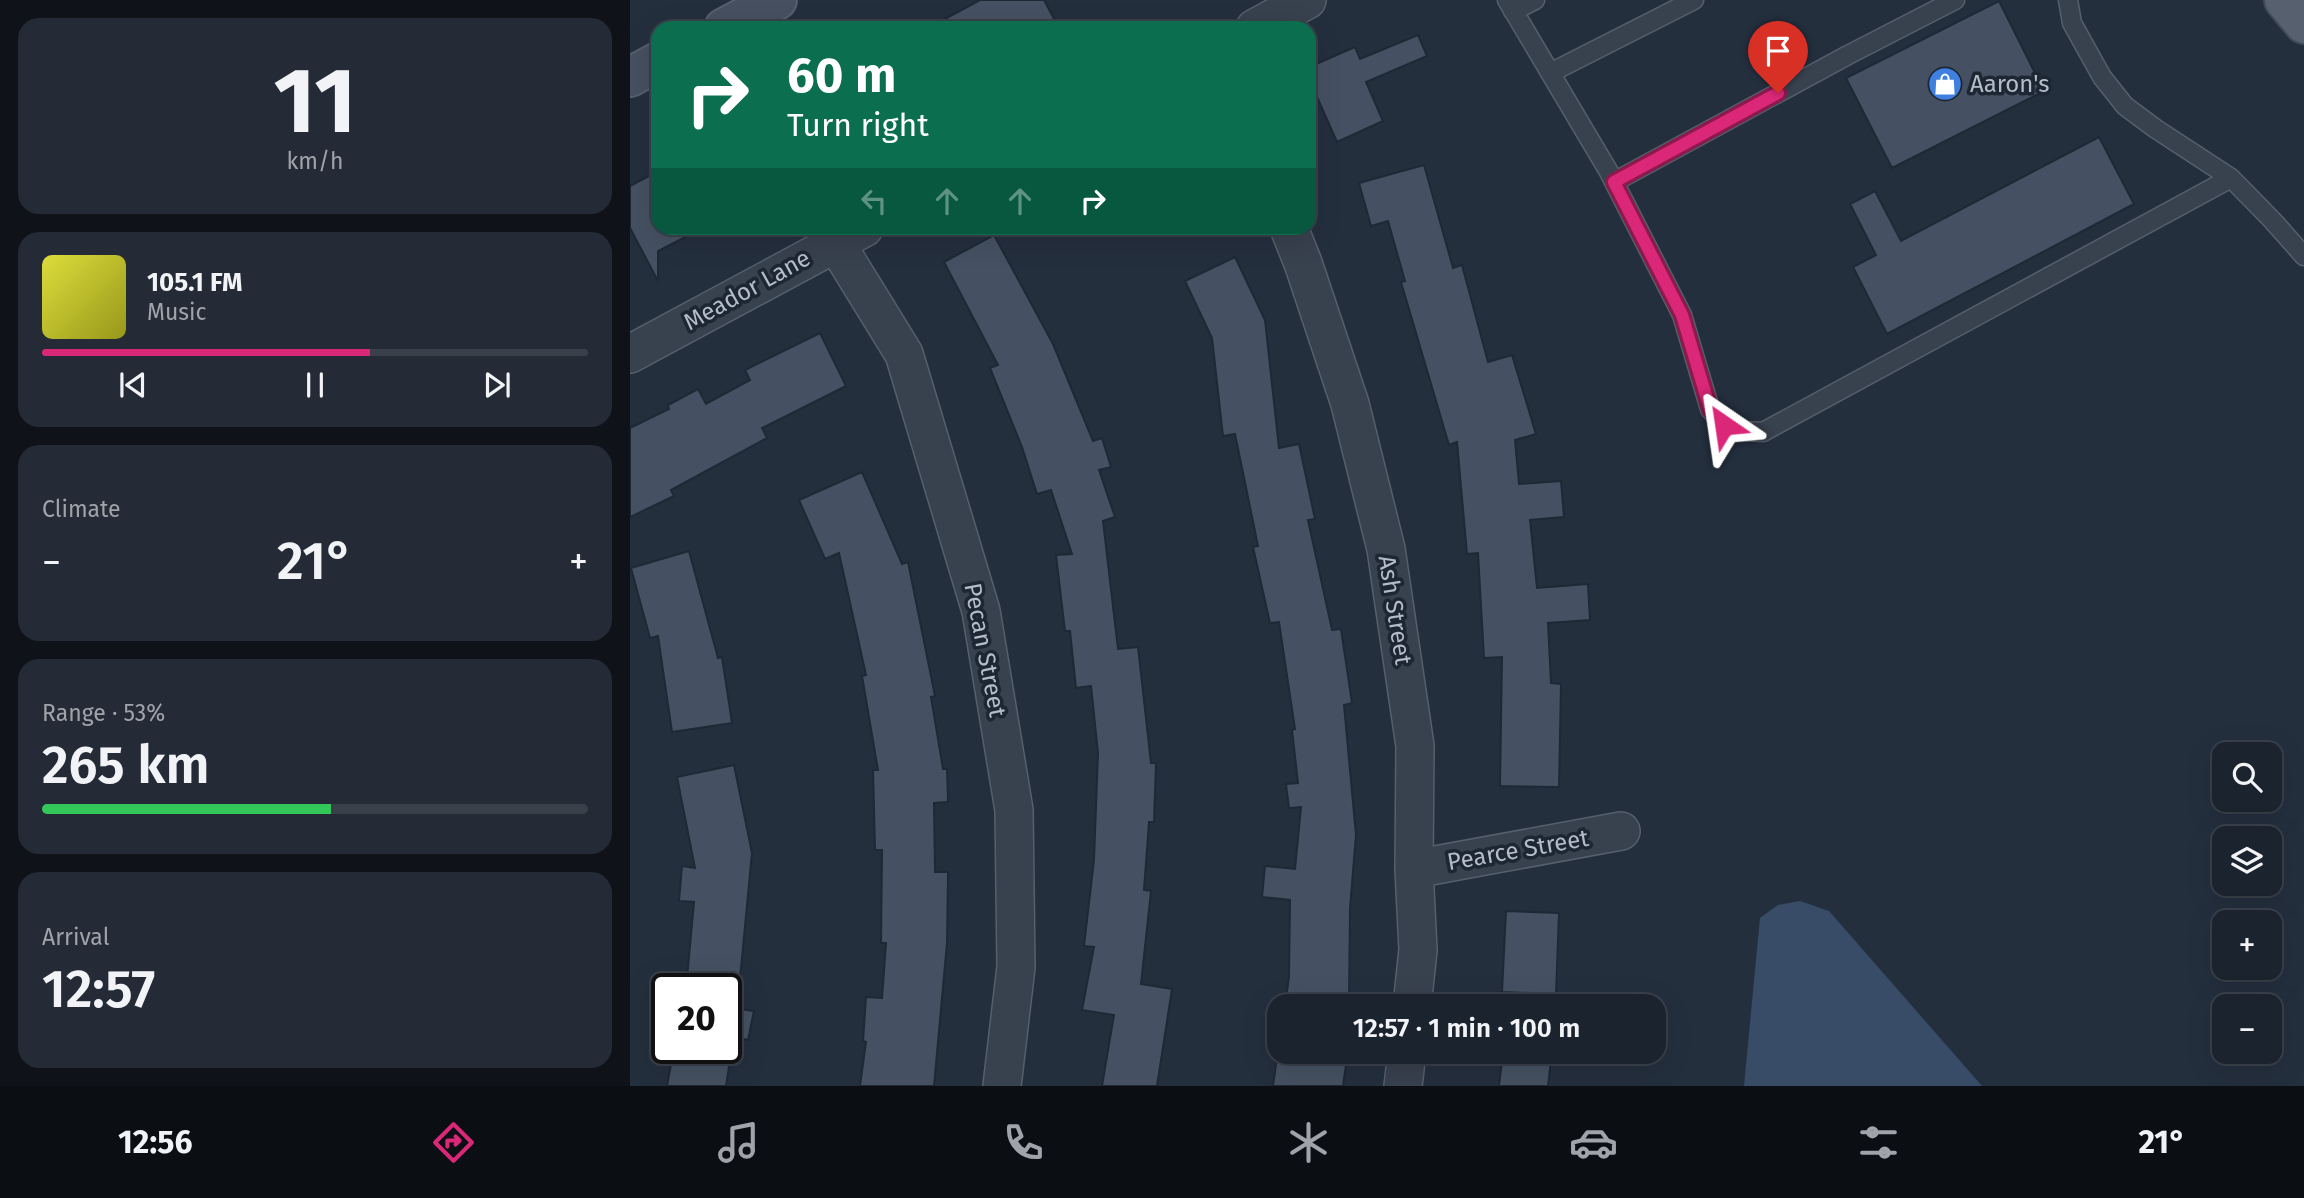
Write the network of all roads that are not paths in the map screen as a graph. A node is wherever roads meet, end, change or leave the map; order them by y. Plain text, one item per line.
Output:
1 (777, 0) edge
2 (1307, 0) edge
3 (1535, 0) edge
4 (1694, 0) edge
5 (1955, 0) edge
6 (2068, 0) edge
7 (2284, 0) edge
8 (1510, 6) edge
9 (737, 21) edge
10 (1268, 21) edge
11 (2304, 24) edge
12 (651, 66) edge
13 (1550, 73) junction
14 (630, 77) edge
15 (2231, 178) junction
16 (1614, 182) junction
17 (849, 235) edge
18 (1292, 235) edge
19 (2304, 256) edge
20 (630, 354) edge
21 (1621, 831) dead end
22 (1414, 869) junction
23 (1413, 994) edge
24 (1405, 1064) edge
25 (1002, 1086) edge
26 (1403, 1086) edge

1 - 9 main road
2 - 10 street
3 - 8 lane
4 - 13 lane
5 - 16 lane
6 - 15 lane
7 - 11 main road
8 - 13 lane
12 - 14 main road
13 - 16 lane
15 - 16 lane
15 - 19 lane
17 - 20 street, Meador Lane
17 - 25 street, Pecan Street
18 - 22 street, Ash Street
21 - 22 street, Pearce Street
22 - 23 street, Ash Street
24 - 26 street

